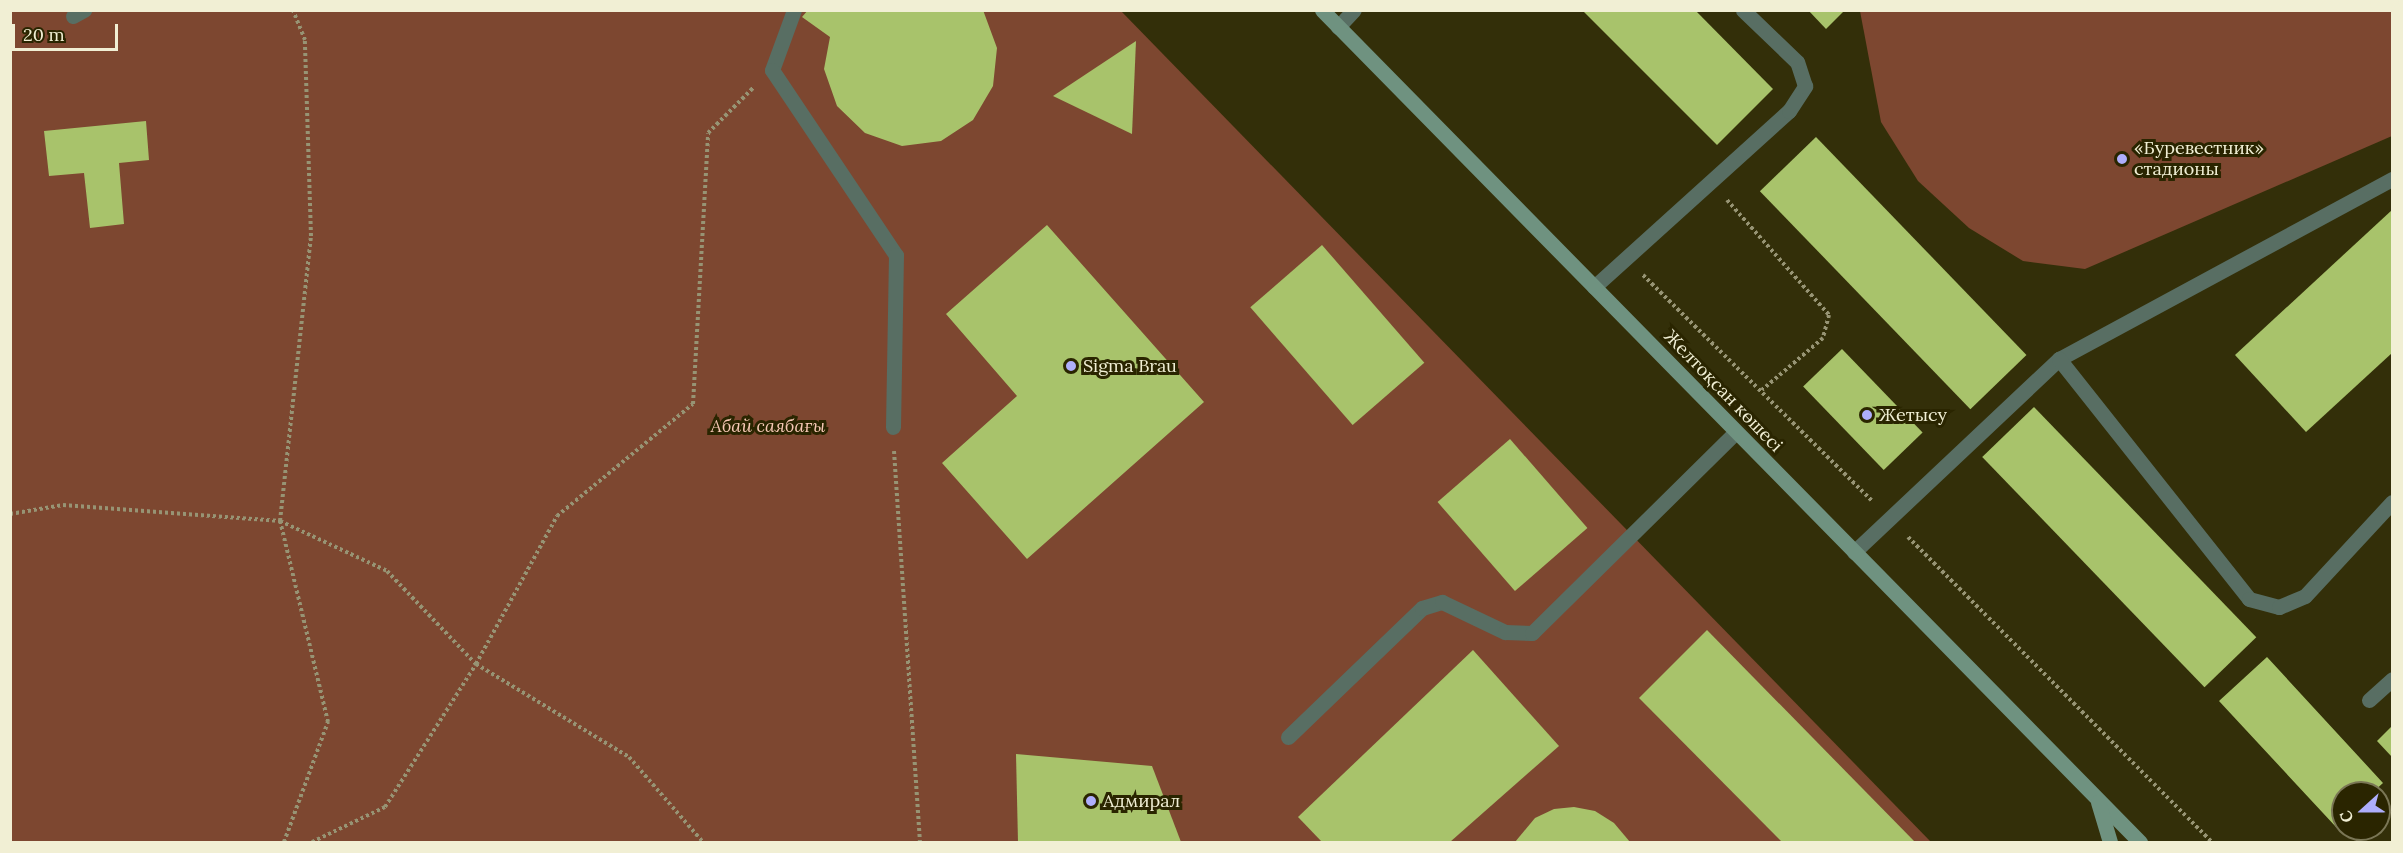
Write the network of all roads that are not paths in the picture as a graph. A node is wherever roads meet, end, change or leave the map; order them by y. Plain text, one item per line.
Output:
1 (794, 10) edge
2 (1322, 10) edge
3 (1354, 10) edge
4 (1743, 10) edge
5 (1338, 27) junction
6 (2392, 179) edge
7 (1594, 287) junction
8 (2058, 359) junction
9 (893, 427) road end
10 (1736, 432) junction
11 (2392, 502) edge
12 (1854, 552) junction
13 (2392, 679) edge
14 (2369, 700) dead end
15 (1288, 737) dead end
16 (2097, 799) junction
17 (2110, 843) edge
18 (2140, 843) edge

1 - 9 street
2 - 5 main road, Желтоқсан көшесі
3 - 5 street
4 - 7 street
5 - 7 main road, Желтоқсан көшесі
6 - 8 street
7 - 10 main road, Желтоқсан көшесі
8 - 11 street
8 - 12 street
10 - 12 main road, Желтоқсан көшесі
10 - 15 street
12 - 16 main road, Желтоқсан көшесі
13 - 14 street
16 - 17 main road
16 - 18 main road, Желтоқсан көшесі

